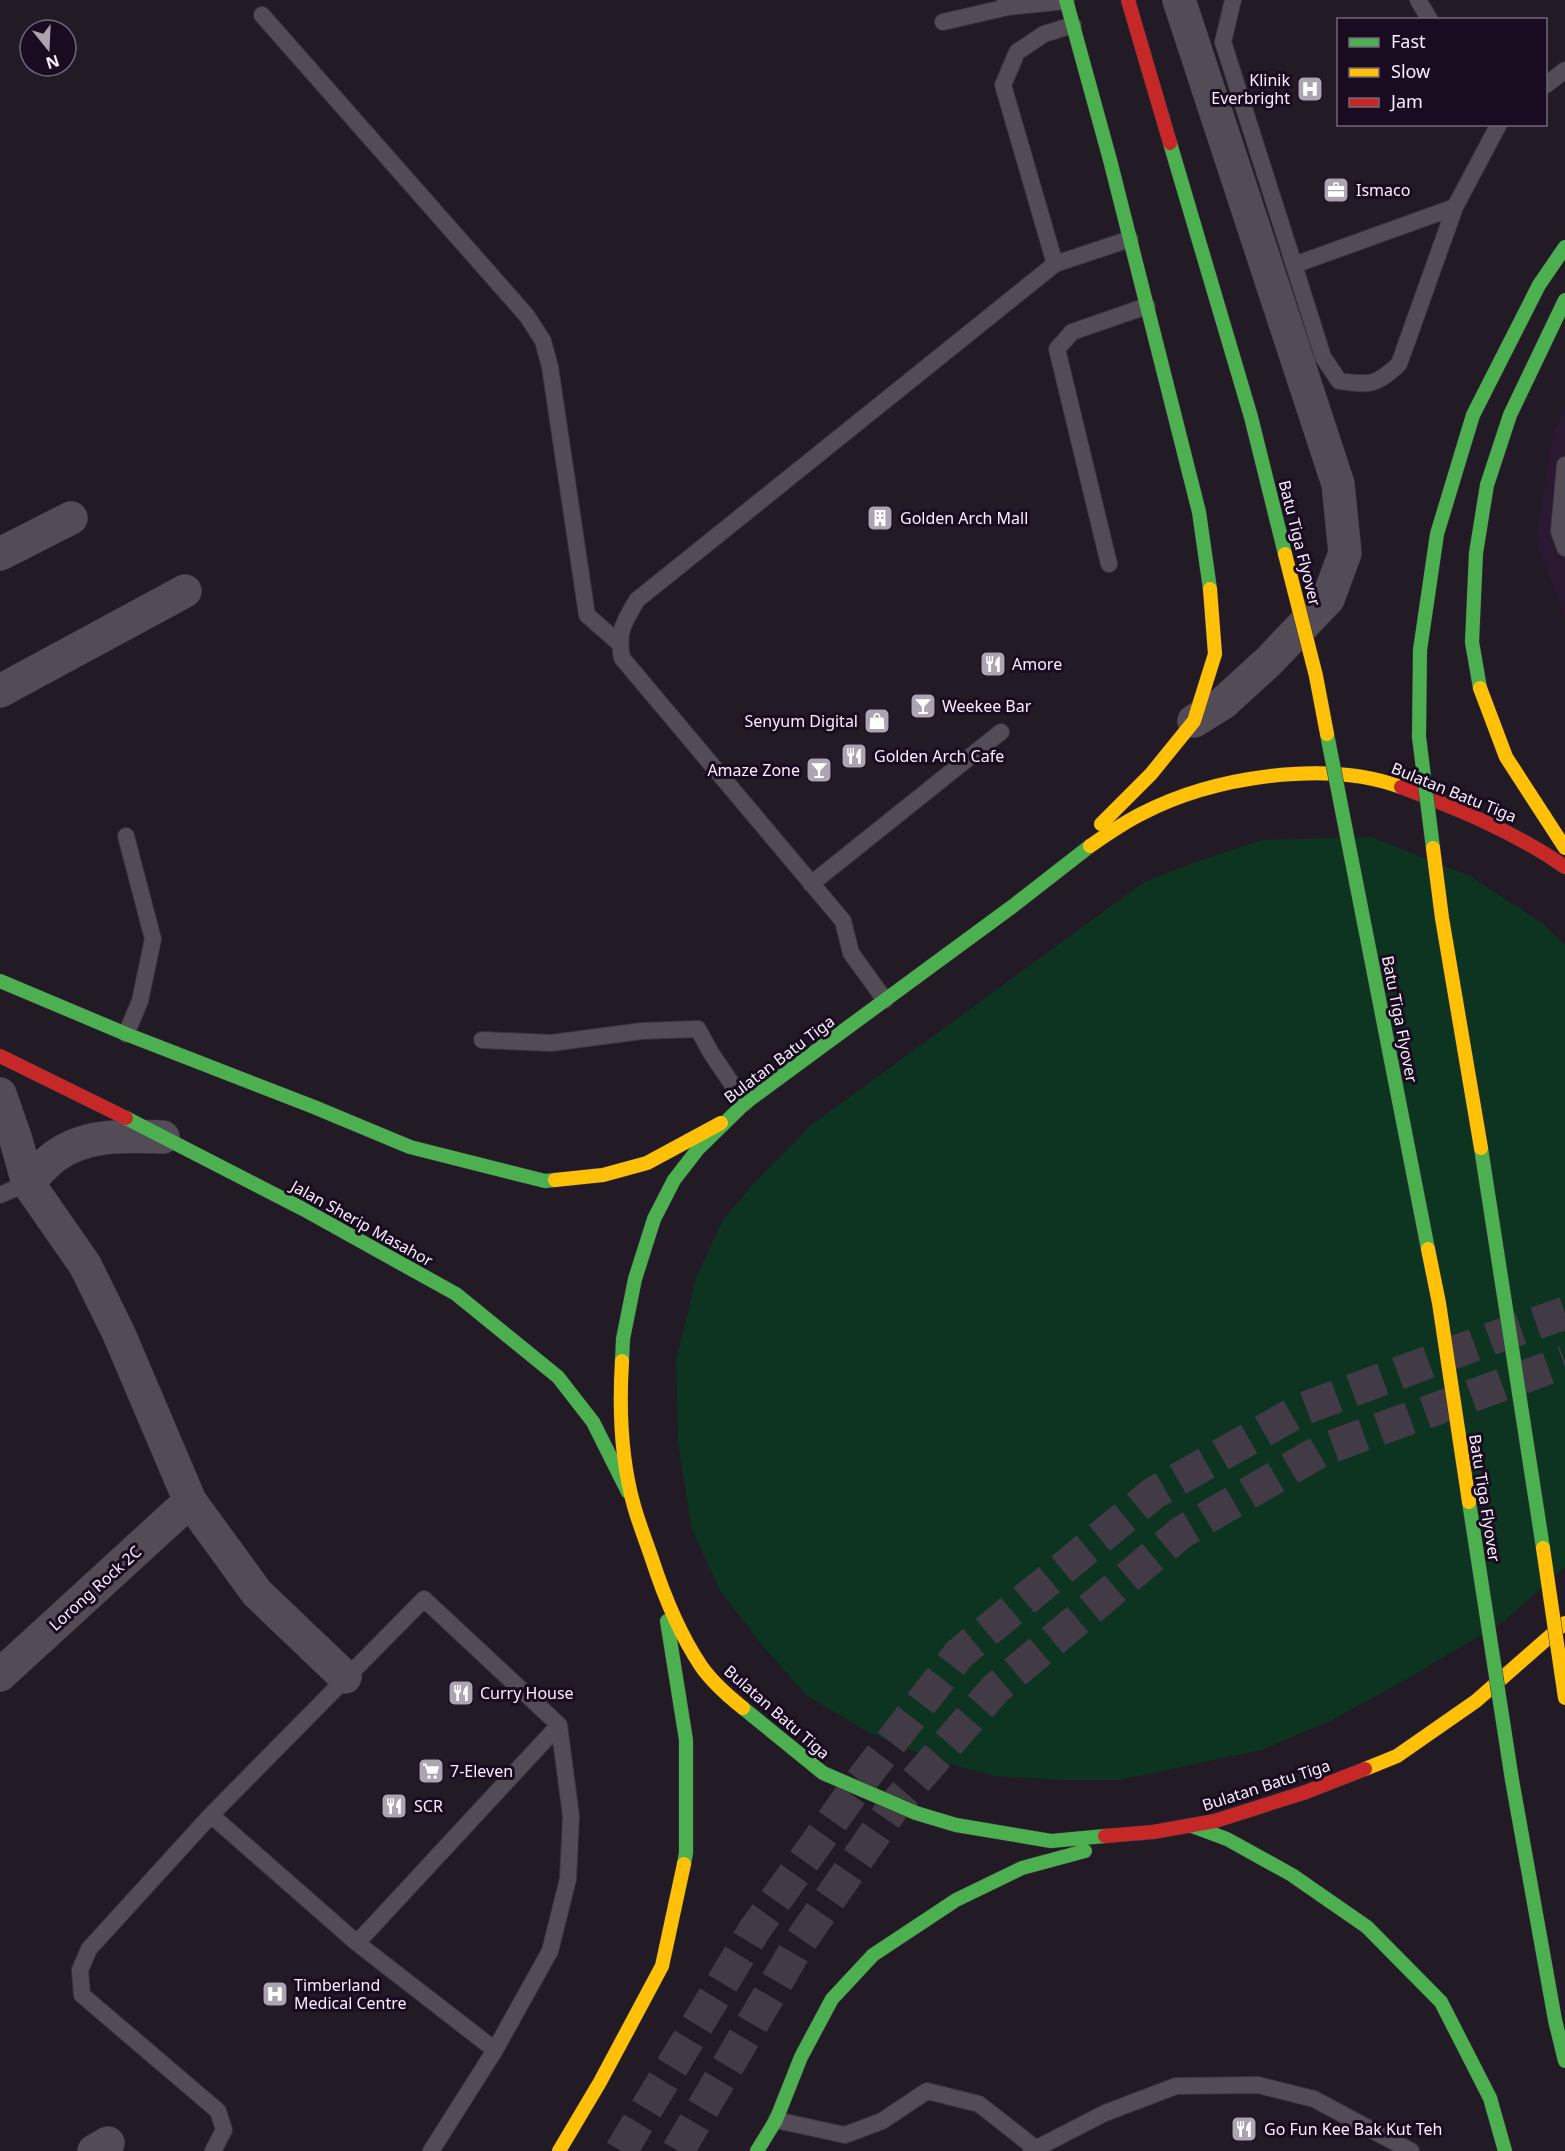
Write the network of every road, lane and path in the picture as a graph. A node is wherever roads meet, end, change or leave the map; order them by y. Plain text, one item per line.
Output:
1 (1128, 0) edge
2 (1179, 0) edge
3 (1233, 0) edge
4 (1418, 0) edge
5 (1066, 1) edge
6 (1007, 4) edge
7 (262, 15) dead end
8 (1429, 18) edge
9 (943, 22) dead end
10 (1073, 25) junction
11 (1565, 70) edge
12 (1547, 84) edge
13 (1498, 126) edge
14 (1455, 207) junction
15 (1130, 239) junction
16 (1565, 247) edge
17 (1054, 264) junction
18 (1294, 265) junction
19 (1565, 300) edge
20 (1147, 306) junction
21 (1565, 465) edge
22 (71, 518) dead end
23 (1565, 548) edge
24 (0, 554) edge
25 (1109, 564) dead end
26 (185, 591) dead end
27 (620, 644) junction
28 (0, 691) edge
29 (1194, 721) junction
30 (1001, 732) dead end
31 (126, 836) dead end
32 (1565, 848) edge
33 (1565, 867) edge
34 (1053, 873) junction
35 (811, 884) junction
36 (0, 981) edge
37 (885, 1000) junction
38 (126, 1034) junction
39 (482, 1040) dead end
40 (0, 1056) edge
41 (0, 1094) edge
42 (745, 1103) junction
43 (728, 1119) junction
44 (163, 1137) junction
45 (14, 1189) edge
46 (190, 1501) junction
47 (634, 1505) junction
48 (662, 1590) junction
49 (1565, 1623) edge
50 (0, 1675) edge
51 (345, 1677) junction
52 (1565, 1698) edge
53 (560, 1725) junction
54 (211, 1815) junction
55 (1192, 1826) junction
56 (1153, 1832) junction
57 (357, 1943) junction
58 (495, 2050) junction
59 (1565, 2061) edge
60 (776, 2120) junction
61 (1036, 2150) edge
62 (213, 2151) edge
63 (431, 2151) edge
64 (559, 2151) edge
65 (758, 2151) edge
66 (1411, 2151) edge
67 (1504, 2151) edge

1 - 59 main road, Batu Tiga Flyover, bridge
2 - 29 street
3 - 18 lane
4 - 8 lane
5 - 6 lane
5 - 10 main road
6 - 9 lane
7 - 27 lane
10 - 15 main road
10 - 17 lane
11 - 12 lane
13 - 14 lane
14 - 18 lane
14 - 18 lane
15 - 17 lane
15 - 20 main road
16 - 52 main road, bridge
17 - 27 lane
19 - 32 main road
20 - 25 lane
20 - 29 main road
21 - 23 lane
22 - 24 street
26 - 28 street
27 - 35 lane
29 - 34 main road
30 - 35 lane
31 - 38 lane
33 - 34 main road, Bulatan Batu Tiga
34 - 37 main road, Bulatan Batu Tiga
35 - 37 lane
36 - 38 main road
37 - 42 main road, Bulatan Batu Tiga
38 - 43 main road
39 - 42 lane
40 - 44 main road, Jalan Sherip Masahor
41 - 45 street
42 - 43 main road, Bulatan Batu Tiga
43 - 47 main road, Bulatan Batu Tiga
44 - 45 street
44 - 47 main road, Jalan Sherip Masahor
45 - 46 street
46 - 50 street, Lorong Rock 2C
46 - 51 street
47 - 48 main road, Bulatan Batu Tiga
48 - 56 main road, Bulatan Batu Tiga
48 - 64 main road
49 - 55 main road, Bulatan Batu Tiga
51 - 53 lane
51 - 54 lane
53 - 57 lane
53 - 58 lane
54 - 57 lane
54 - 62 lane
55 - 56 main road, Bulatan Batu Tiga
55 - 67 main road
56 - 60 main road
57 - 58 lane
58 - 63 lane
60 - 61 lane
60 - 65 main road
61 - 66 lane

